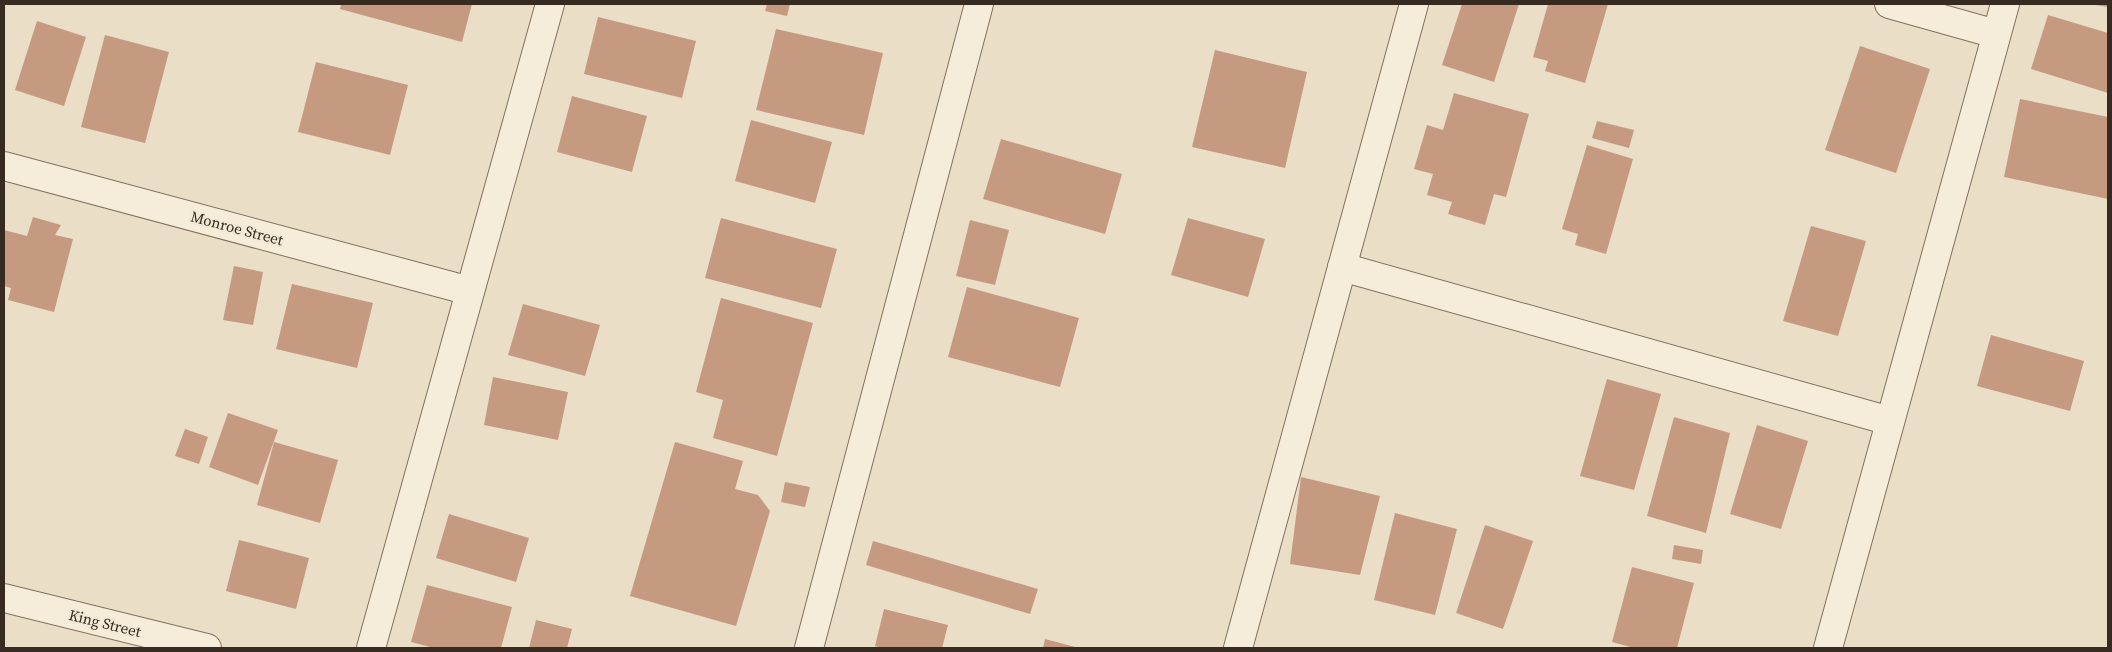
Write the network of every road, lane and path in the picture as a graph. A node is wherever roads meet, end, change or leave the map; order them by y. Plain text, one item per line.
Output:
1 (550, 4) edge
2 (979, 4) edge
3 (1414, 4) edge
4 (1889, 4) edge
5 (2004, 4) edge
6 (1996, 34) junction
7 (4, 166) edge
8 (1342, 266) junction
9 (470, 291) junction
10 (1890, 420) junction
11 (4, 598) edge
12 (207, 648) edge
13 (371, 648) edge
14 (809, 648) edge
15 (1238, 648) edge
16 (1828, 648) edge

1 - 9 street
2 - 14 street
3 - 8 street
4 - 6 street
5 - 6 street
6 - 10 street
7 - 9 street, Monroe Street
8 - 10 street
8 - 15 street
9 - 13 street
10 - 16 street
11 - 12 street, King Street

